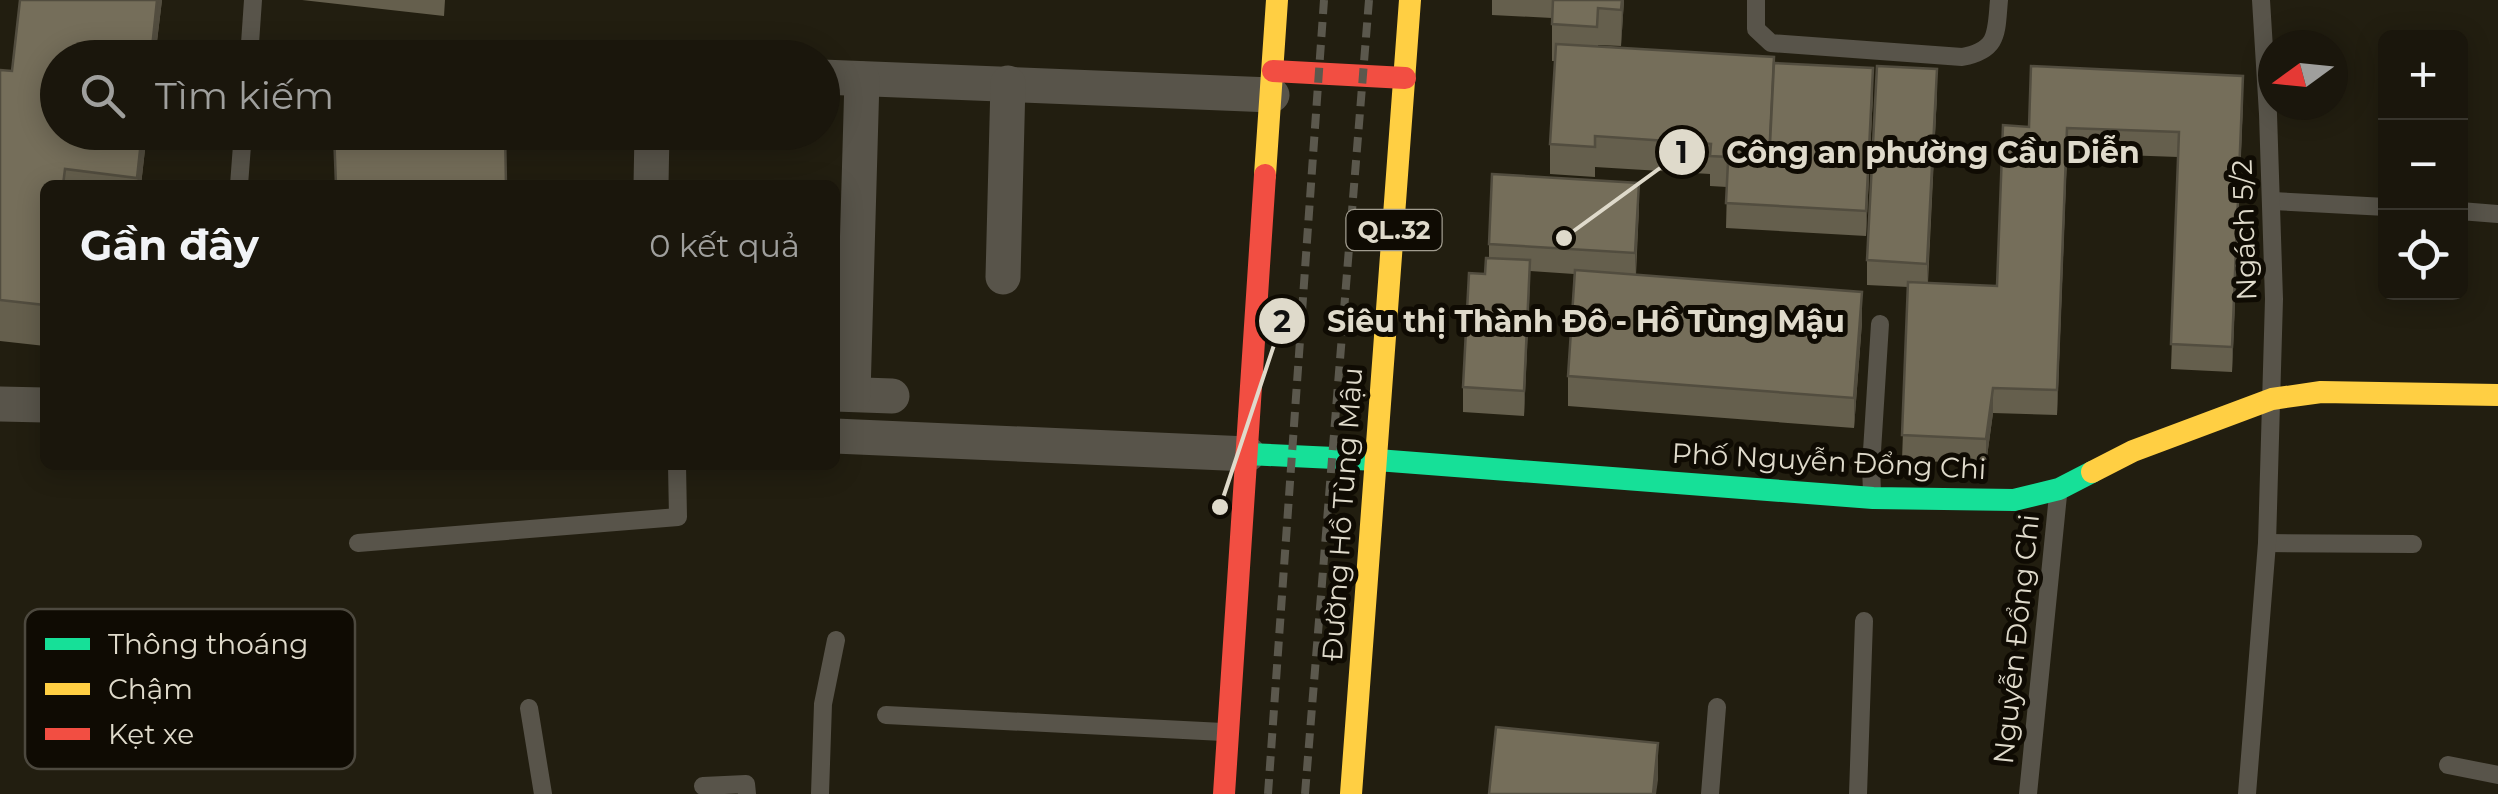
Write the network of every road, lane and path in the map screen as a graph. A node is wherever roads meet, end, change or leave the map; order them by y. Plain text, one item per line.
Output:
1 (253, 0) edge
2 (1277, 0) edge
3 (1410, 0) edge
4 (1756, 0) edge
5 (1998, 0) edge
6 (2261, 0) edge
7 (250, 40) edge
8 (840, 77) edge
9 (862, 78) junction
10 (1404, 78) junction
11 (1008, 83) junction
12 (1273, 83) junction
13 (241, 150) edge
14 (652, 150) edge
15 (238, 180) edge
16 (652, 180) edge
17 (2272, 201) junction
18 (2378, 208) edge
19 (2468, 212) edge
20 (2498, 214) edge
21 (1004, 277) dead end
22 (1880, 324) dead end
23 (844, 394) edge
24 (2498, 395) edge
25 (2272, 399) junction
26 (0, 404) edge
27 (40, 405) edge
28 (892, 417) junction
29 (840, 434) edge
30 (1248, 454) junction
31 (1378, 460) junction
32 (678, 470) edge
33 (2059, 489) junction
34 (1872, 498) junction
35 (358, 542) dead end
36 (2268, 543) junction
37 (2413, 544) dead end
38 (1864, 620) dead end
39 (836, 640) dead end
40 (1716, 707) dead end
41 (530, 708) dead end
42 (886, 715) dead end
43 (1228, 732) junction
44 (2448, 765) dead end
45 (2498, 776) edge
46 (703, 786) dead end
47 (543, 794) edge
48 (746, 794) edge
49 (820, 794) edge
50 (1224, 794) edge
51 (1351, 794) edge
52 (1710, 794) edge
53 (1858, 794) edge
54 (2028, 794) edge
55 (2247, 794) edge

1 - 7 lane
2 - 12 main road
3 - 10 main road, Đường Hồ Tùng Mậu / QL.32
4 - 5 lane
6 - 17 lane, Ngách 5/2
8 - 9 street
9 - 11 street
9 - 23 street
10 - 12 main road
10 - 31 main road, Đường Hồ Tùng Mậu / QL.32
11 - 12 street
11 - 21 street
12 - 30 main road
13 - 15 lane
14 - 16 street
17 - 18 lane
17 - 25 lane, Ngách 5/2
19 - 20 lane
22 - 34 lane
23 - 28 street
24 - 25 main road, Phố Nguyễn Đổng Chi
25 - 33 main road, Phố Nguyễn Đổng Chi
25 - 36 lane, Ngách 5/2
26 - 27 street
28 - 29 street
28 - 30 street
30 - 31 main road, Phố Nguyễn Đổng Chi
30 - 43 main road
31 - 34 main road, Phố Nguyễn Đổng Chi
31 - 51 main road, Đường Hồ Tùng Mậu / QL.32
32 - 35 lane
33 - 34 main road, Phố Nguyễn Đổng Chi
33 - 54 lane, Nguyễn Đổng Chi
36 - 37 lane
36 - 55 lane, Ngách 5/2
38 - 53 lane
39 - 49 lane
40 - 52 lane
41 - 47 lane
42 - 43 lane
43 - 50 main road
44 - 45 lane
46 - 48 lane

